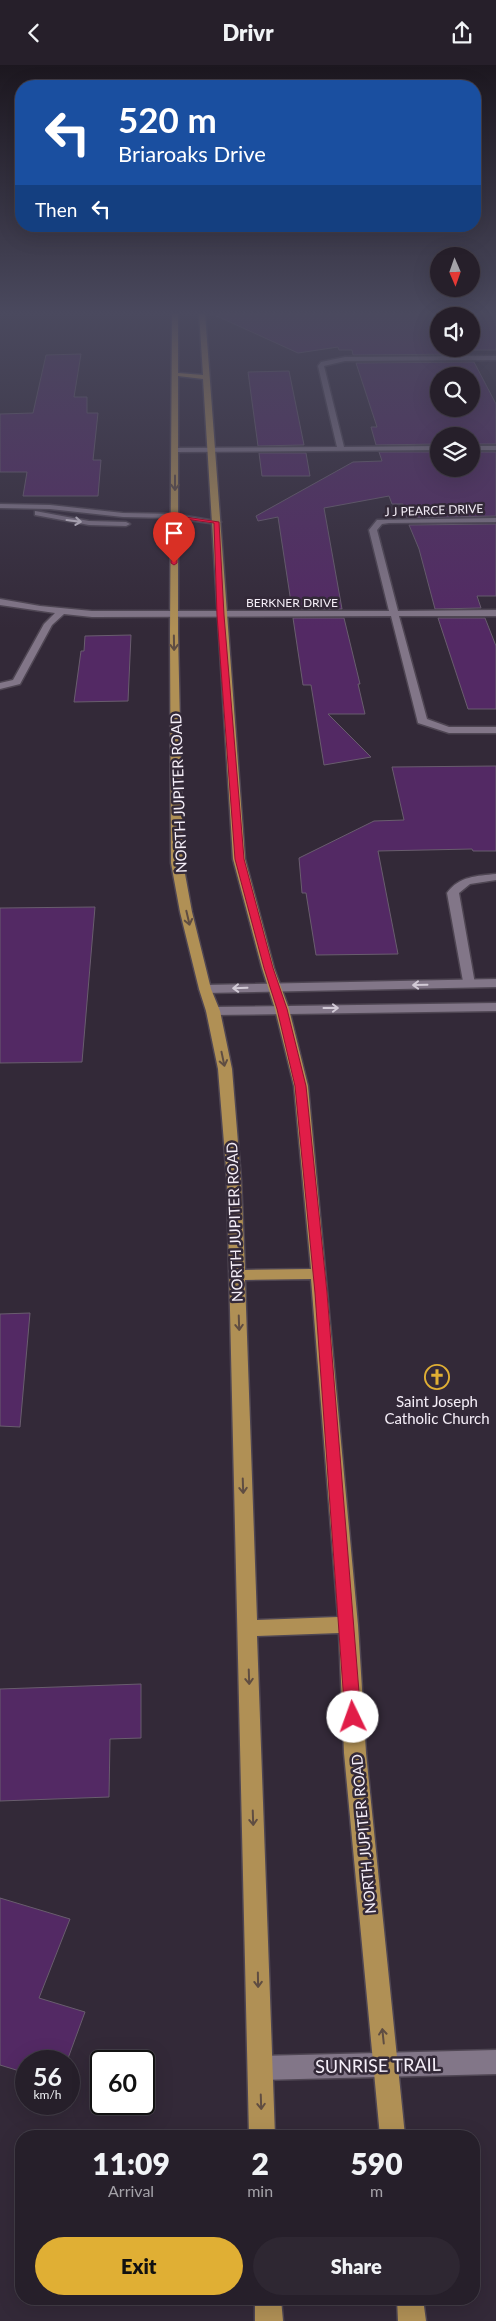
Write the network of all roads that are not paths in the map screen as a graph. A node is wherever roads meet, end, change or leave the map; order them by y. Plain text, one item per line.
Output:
1 (175, 418) edge
2 (208, 418) edge
3 (334, 418) edge
4 (430, 448) edge
5 (480, 448) edge
6 (496, 448) edge
7 (341, 449) junction
8 (175, 450) junction
9 (210, 450) junction
10 (0, 506) edge
11 (27, 508) junction
12 (174, 520) junction
13 (496, 520) edge
14 (216, 522) junction
15 (133, 525) dead end
16 (142, 525) dead end
17 (0, 602) edge
18 (61, 612) junction
19 (496, 613) edge
20 (394, 614) junction
21 (174, 615) junction
22 (221, 615) junction
23 (0, 686) edge
24 (496, 730) edge
25 (496, 877) edge
26 (496, 983) edge
27 (469, 984) junction
28 (275, 987) junction
29 (205, 989) junction
30 (496, 1007) edge
31 (282, 1009) junction
32 (213, 1011) junction
33 (319, 1274) junction
34 (237, 1275) junction
35 (348, 1625) junction
36 (248, 1628) junction
37 (496, 2062) edge
38 (385, 2064) junction
39 (260, 2068) junction
40 (262, 2130) edge
41 (392, 2130) edge
42 (268, 2305) edge
43 (411, 2305) edge
44 (269, 2321) edge
45 (412, 2321) edge

1 - 8 main road, NORTH JUPITER ROAD
2 - 9 main road, NORTH JUPITER ROAD
3 - 7 street
4 - 7 street
5 - 6 street
7 - 9 street
8 - 9 street
8 -> 12 main road, NORTH JUPITER ROAD
9 - 14 main road, NORTH JUPITER ROAD
10 - 11 street
11 - 12 street
11 -> 15 street
12 - 14 street
12 - 16 street
12 - 21 main road, NORTH JUPITER ROAD
13 - 20 street, J J PEARCE DRIVE
14 - 22 main road, NORTH JUPITER ROAD
17 - 18 street, BERKNER DRIVE
18 - 21 street, BERKNER DRIVE
18 - 23 street
19 - 20 street, BERKNER DRIVE
20 - 22 street, BERKNER DRIVE
20 - 24 street
21 - 22 street, BERKNER DRIVE
21 -> 29 main road, NORTH JUPITER ROAD
22 - 28 main road, NORTH JUPITER ROAD
25 - 27 street
26 - 27 street
27 -> 28 street
28 -> 29 street
28 - 31 main road, NORTH JUPITER ROAD
29 - 32 main road, NORTH JUPITER ROAD
31 -> 30 street
31 - 32 street
31 - 33 main road, NORTH JUPITER ROAD
32 -> 34 main road, NORTH JUPITER ROAD
33 - 34 main road
33 - 35 main road, NORTH JUPITER ROAD
34 -> 36 main road, NORTH JUPITER ROAD
35 - 36 main road
38 -> 35 main road, NORTH JUPITER ROAD
36 -> 39 main road, NORTH JUPITER ROAD
37 - 38 street, SUNRISE TRAIL
38 - 39 street, SUNRISE TRAIL
38 - 41 main road, NORTH JUPITER ROAD
39 -> 40 main road, NORTH JUPITER ROAD
42 - 44 main road
43 - 45 main road

